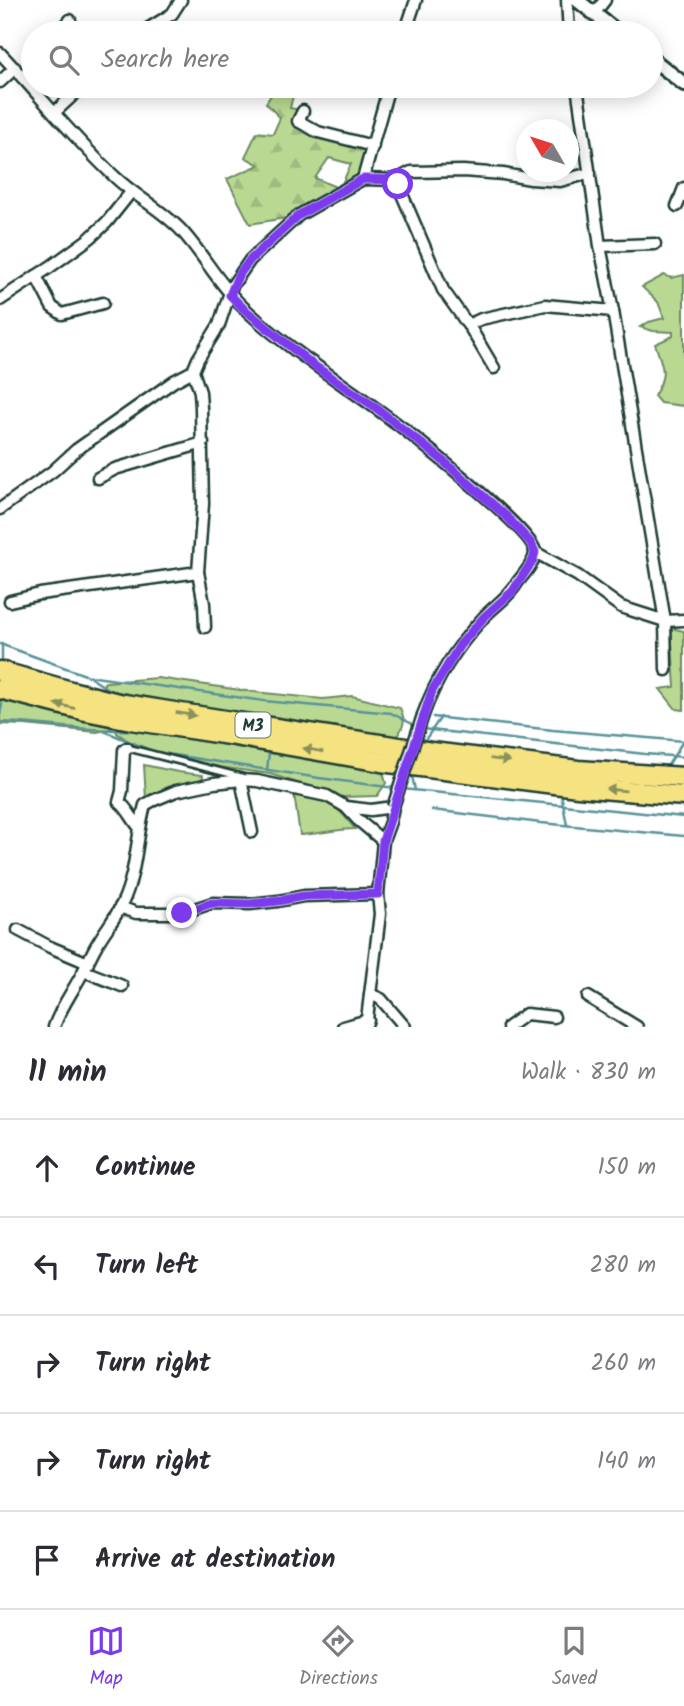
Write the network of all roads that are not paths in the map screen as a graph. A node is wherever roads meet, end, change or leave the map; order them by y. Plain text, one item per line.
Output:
1 (181, 0) edge
2 (416, 0) edge
3 (567, 0) edge
4 (577, 0) edge
5 (605, 0) edge
6 (594, 14) junction
7 (164, 21) edge
8 (409, 21) edge
9 (568, 21) edge
10 (603, 21) edge
11 (0, 53) edge
12 (663, 67) edge
13 (21, 71) edge
14 (18, 72) junction
15 (21, 75) edge
16 (0, 82) edge
17 (684, 84) edge
18 (42, 98) edge
19 (70, 98) edge
20 (386, 98) edge
21 (579, 98) edge
22 (303, 111) dead end
23 (55, 112) junction
24 (373, 146) junction
25 (590, 173) junction
26 (363, 179) junction
27 (396, 180) junction
28 (684, 188) edge
29 (131, 192) junction
30 (677, 205) dead end
31 (656, 244) dead end
32 (600, 246) junction
33 (36, 276) junction
34 (230, 295) junction
35 (0, 300) edge
36 (103, 303) dead end
37 (613, 311) junction
38 (468, 325) junction
39 (494, 369) dead end
40 (193, 371) junction
41 (203, 443) junction
42 (98, 478) dead end
43 (0, 509) edge
44 (535, 552) junction
45 (198, 572) junction
46 (10, 601) dead end
47 (684, 620) edge
48 (665, 621) junction
49 (205, 627) dead end
50 (666, 670) dead end
51 (0, 671) edge
52 (0, 689) edge
53 (127, 748) joint
54 (684, 777) edge
55 (241, 780) junction
56 (257, 781) junction
57 (684, 796) edge
58 (346, 807) junction
59 (393, 807) junction
60 (139, 827) junction
61 (252, 832) dead end
62 (383, 841) junction
63 (378, 894) junction
64 (120, 907) junction
65 (18, 930) dead end
66 (86, 967) junction
67 (122, 986) dead end
68 (370, 994) junction
69 (587, 997) dead end
70 (554, 1017) dead end
71 (367, 1023) edge
72 (54, 1027) edge
73 (343, 1027) edge
74 (405, 1027) edge
75 (508, 1027) edge
76 (637, 1027) edge

1 - 7 street
2 - 8 street
3 - 9 street
4 - 6 main road
5 - 6 street
6 - 10 main road
11 - 14 street
12 - 17 main road
13 - 14 street
14 - 15 street
14 - 16 street
18 - 23 street
19 - 23 street
20 - 24 street
21 - 25 street
22 - 24 street
23 - 29 street
24 - 26 street
25 - 27 street
25 - 32 street
26 - 27 street
26 - 34 street
27 - 38 street
28 - 30 street
29 - 33 street
29 - 34 street
31 - 32 street
32 - 37 street
33 - 35 street
33 - 36 street
34 - 40 street
34 - 44 street
37 - 38 street
37 - 48 street
38 - 39 street
40 - 41 street
40 - 43 street
41 - 42 street
41 - 45 street
44 - 48 street
44 - 59 street, bridge
45 - 46 street
45 - 49 street
47 - 48 street
48 - 50 street
51 -> 54 highway, M3
57 -> 52 highway, M3
53 - 56 lane
53 - 60 street
55 - 56 street
55 - 60 street
55 - 61 street
56 - 58 street
58 - 59 street
58 - 62 street
59 - 62 street
60 - 64 street
62 - 63 street
63 - 64 street
63 - 68 street
64 - 66 street
65 - 66 street
66 - 67 street
66 - 72 street
68 - 71 street
68 - 74 street
69 - 76 street
70 - 75 street
71 - 73 street

